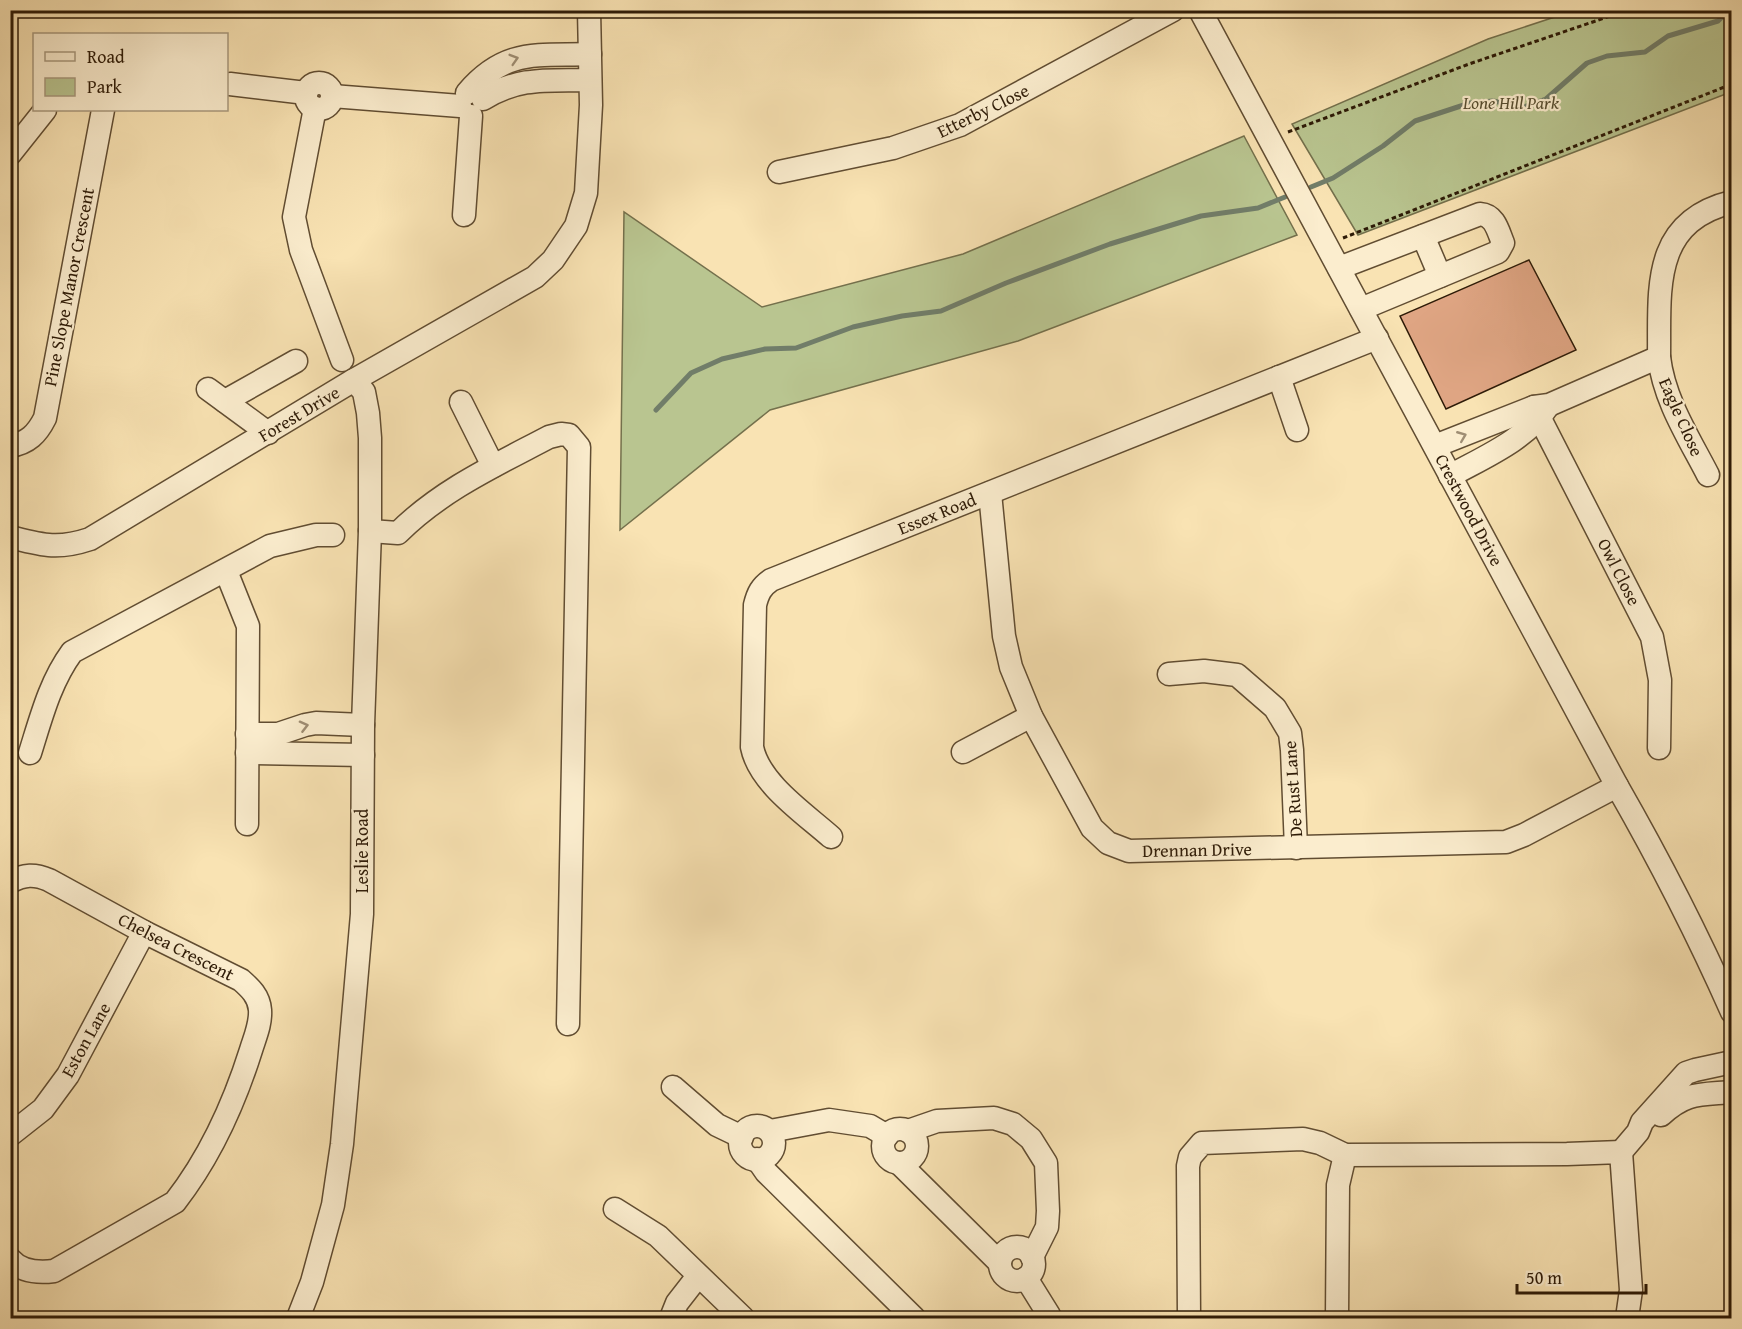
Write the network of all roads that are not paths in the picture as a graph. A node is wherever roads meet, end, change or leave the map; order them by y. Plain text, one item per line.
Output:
1 (575, 10) edge
2 (589, 10) edge
3 (1173, 10) edge
4 (1200, 10) edge
5 (584, 54) junction
6 (583, 80) junction
7 (230, 84) dead end
8 (318, 99) junction
9 (470, 104) junction
10 (44, 111) edge
11 (103, 111) edge
12 (10, 154) edge
13 (779, 172) dead end
14 (1731, 202) edge
15 (464, 215) dead end
16 (1423, 236) junction
17 (1339, 268) junction
18 (1440, 276) junction
19 (1361, 309) junction
20 (1377, 338) junction
21 (1659, 357) junction
22 (342, 360) dead end
23 (296, 361) dead end
24 (1279, 377) junction
25 (354, 380) junction
26 (461, 402) dead end
27 (1541, 410) junction
28 (1297, 430) dead end
29 (268, 433) junction
30 (10, 446) edge
31 (1436, 446) junction
32 (494, 466) junction
33 (1708, 475) dead end
34 (1450, 476) junction
35 (990, 493) junction
36 (370, 531) junction
37 (333, 535) dead end
38 (10, 537) edge
39 (226, 571) junction
40 (1169, 674) dead end
41 (1031, 716) junction
42 (363, 725) junction
43 (247, 744) junction
44 (1659, 748) dead end
45 (963, 752) dead end
46 (30, 753) dead end
47 (363, 755) junction
48 (1617, 786) junction
49 (247, 824) dead end
50 (831, 837) dead end
51 (1296, 848) junction
52 (10, 882) edge
53 (144, 932) junction
54 (1731, 1012) edge
55 (568, 1024) dead end
56 (1731, 1062) edge
57 (673, 1087) dead end
58 (1731, 1092) edge
59 (770, 1131) junction
60 (1638, 1132) junction
61 (897, 1134) junction
62 (10, 1135) edge
63 (742, 1137) junction
64 (1621, 1152) junction
65 (1345, 1155) junction
66 (757, 1159) junction
67 (615, 1209) dead end
68 (10, 1259) edge
69 (1029, 1268) junction
70 (698, 1276) junction
71 (298, 1318) edge
72 (671, 1318) edge
73 (743, 1318) edge
74 (914, 1318) edge
75 (1049, 1318) edge
76 (1189, 1318) edge
77 (1337, 1318) edge
78 (1627, 1318) edge

1 - 5 street, Forest Drive
2 - 5 street, Forest Drive
3 - 13 street, Etterby Close
4 - 17 street, Crestwood Drive
5 - 6 street, Forest Drive
9 -> 5 street
6 - 9 street
6 - 25 street, Forest Drive
7 - 8 street
8 - 9 street
8 - 22 street
9 - 15 street
10 - 12 street
11 - 30 street, Pine Slope Manor Crescent
14 - 21 street, Eagle Close
16 - 17 street
16 - 18 street
16 - 18 street
17 - 19 street, Crestwood Drive
18 - 19 street
19 - 20 street, Crestwood Drive
20 - 24 street, Essex Road
20 - 31 street, Crestwood Drive
21 - 27 street, Eagle Close
21 - 33 street, Eagle Close
23 - 29 street
24 - 28 street
24 - 35 street, Essex Road
25 - 29 street, Forest Drive
25 - 36 street, Leslie Road
26 - 32 street
31 -> 27 street, Eagle Close
27 - 34 street, Eagle Close
27 - 44 street, Owl Close
29 - 38 street, Forest Drive
31 - 34 street, Crestwood Drive
32 - 36 street
32 - 55 street
34 - 48 street, Crestwood Drive
35 - 41 street, Drennan Drive
35 - 50 street, Essex Road
36 - 42 street, Leslie Road
37 - 39 street
39 - 43 street
39 - 46 street
40 - 51 street, De Rust Lane
41 - 45 street
41 - 51 street, Drennan Drive
43 -> 42 street
42 - 47 street, Leslie Road
43 - 47 street
43 - 49 street
47 - 71 street, Leslie Road
48 - 51 street, Drennan Drive
48 - 54 street, Crestwood Drive
52 - 53 street, Chelsea Crescent
53 - 62 street, Eston Lane
53 - 68 street, Chelsea Crescent
56 - 60 street
57 - 63 street
58 - 60 street
59 - 61 street
59 - 63 street
59 - 66 street
60 - 64 street
61 - 69 street
61 - 69 street
63 - 66 street
64 - 65 street
64 - 78 street
65 - 76 street
65 - 77 street
66 - 74 street
67 - 70 street
69 - 75 street
70 - 72 street
70 - 73 street

